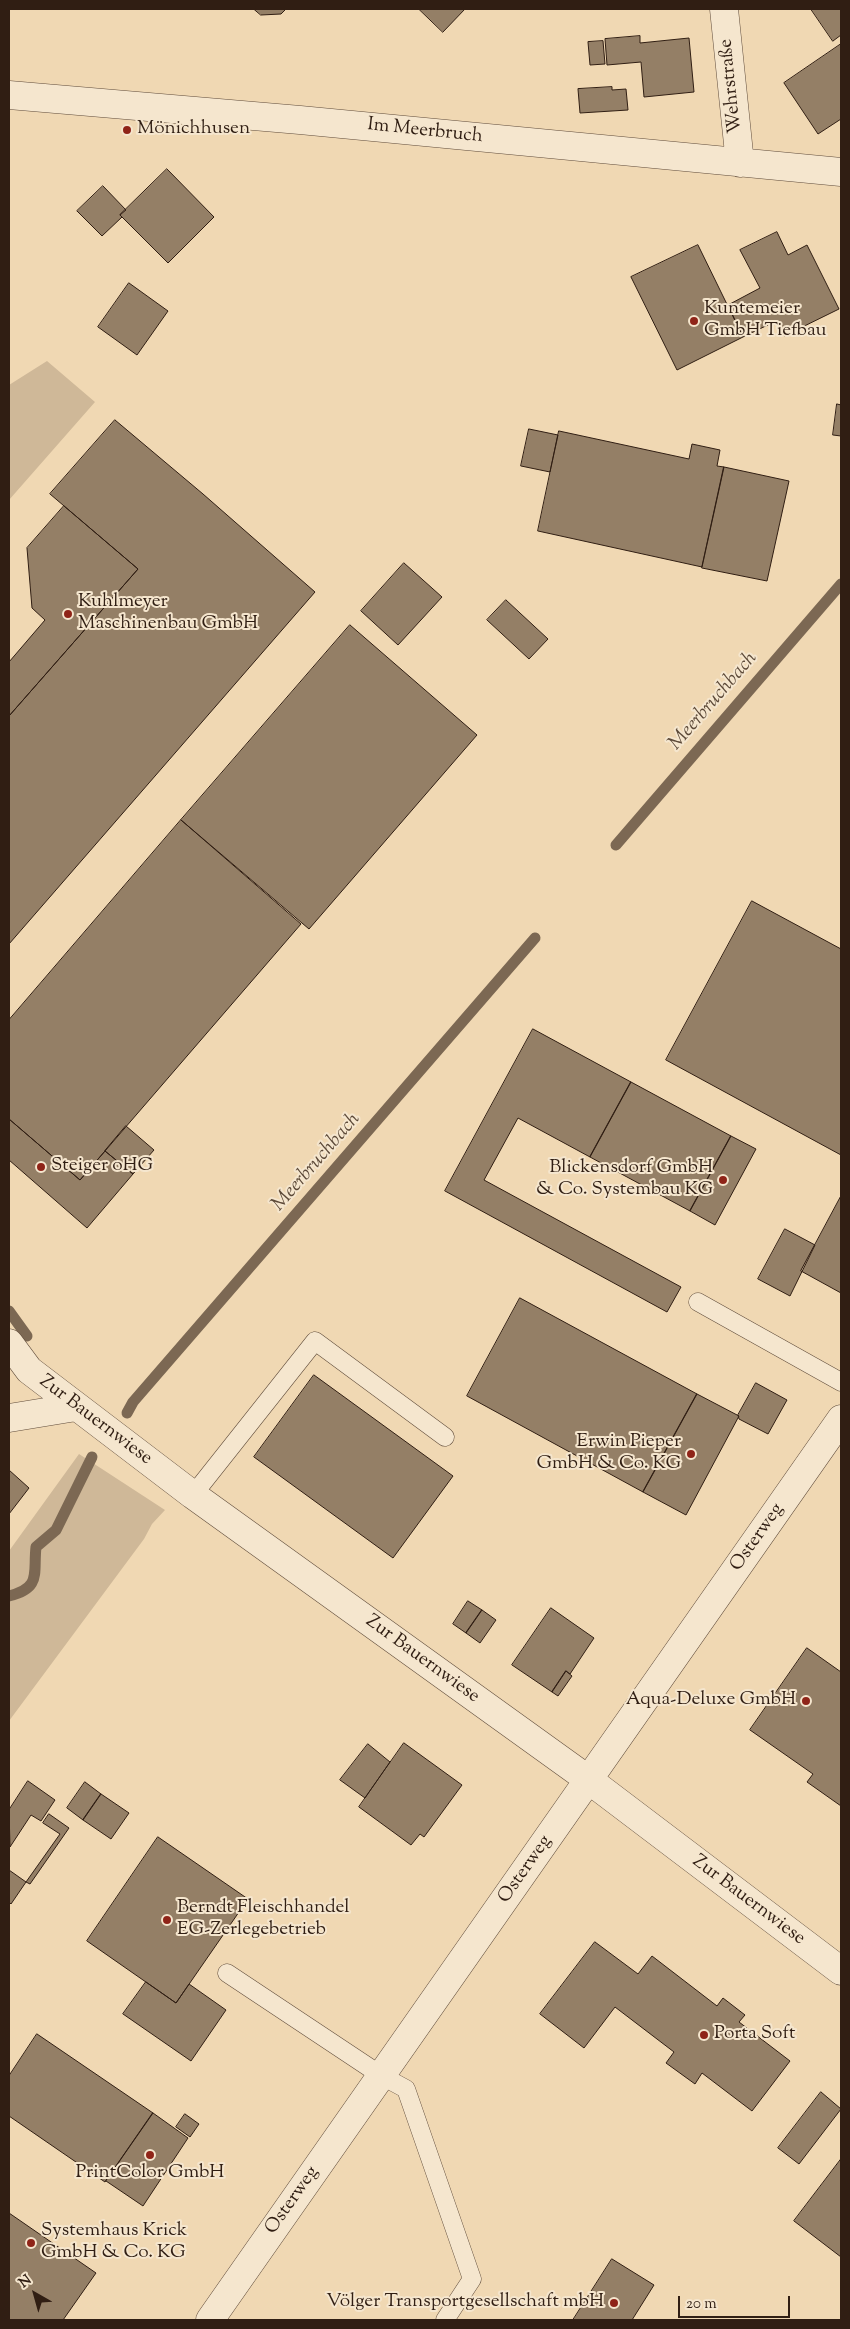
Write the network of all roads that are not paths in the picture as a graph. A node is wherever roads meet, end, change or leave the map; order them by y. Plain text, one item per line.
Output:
1 (724, 9) edge
2 (9, 95) edge
3 (740, 163) junction
4 (841, 172) edge
5 (698, 1302) dead end
6 (9, 1344) edge
7 (841, 1382) edge
8 (76, 1407) junction
9 (9, 1418) edge
10 (841, 1419) edge
11 (445, 1437) dead end
12 (193, 1495) junction
13 (589, 1780) junction
14 (841, 1972) edge
15 (228, 1973) dead end
16 (382, 2076) junction
17 (210, 2320) edge
18 (445, 2320) edge

1 - 3 street, Wehrstraße
2 - 3 street, Im Meerbruch
3 - 4 street, Im Meerbruch
5 - 7 lane
6 - 8 street, Zur Bauernwiese
8 - 9 street
8 - 12 street, Zur Bauernwiese
10 - 13 street, Osterweg
11 - 12 lane
12 - 13 street, Zur Bauernwiese
13 - 14 street, Zur Bauernwiese
13 - 16 street, Osterweg
15 - 16 lane
16 - 17 street, Osterweg
16 - 18 lane

